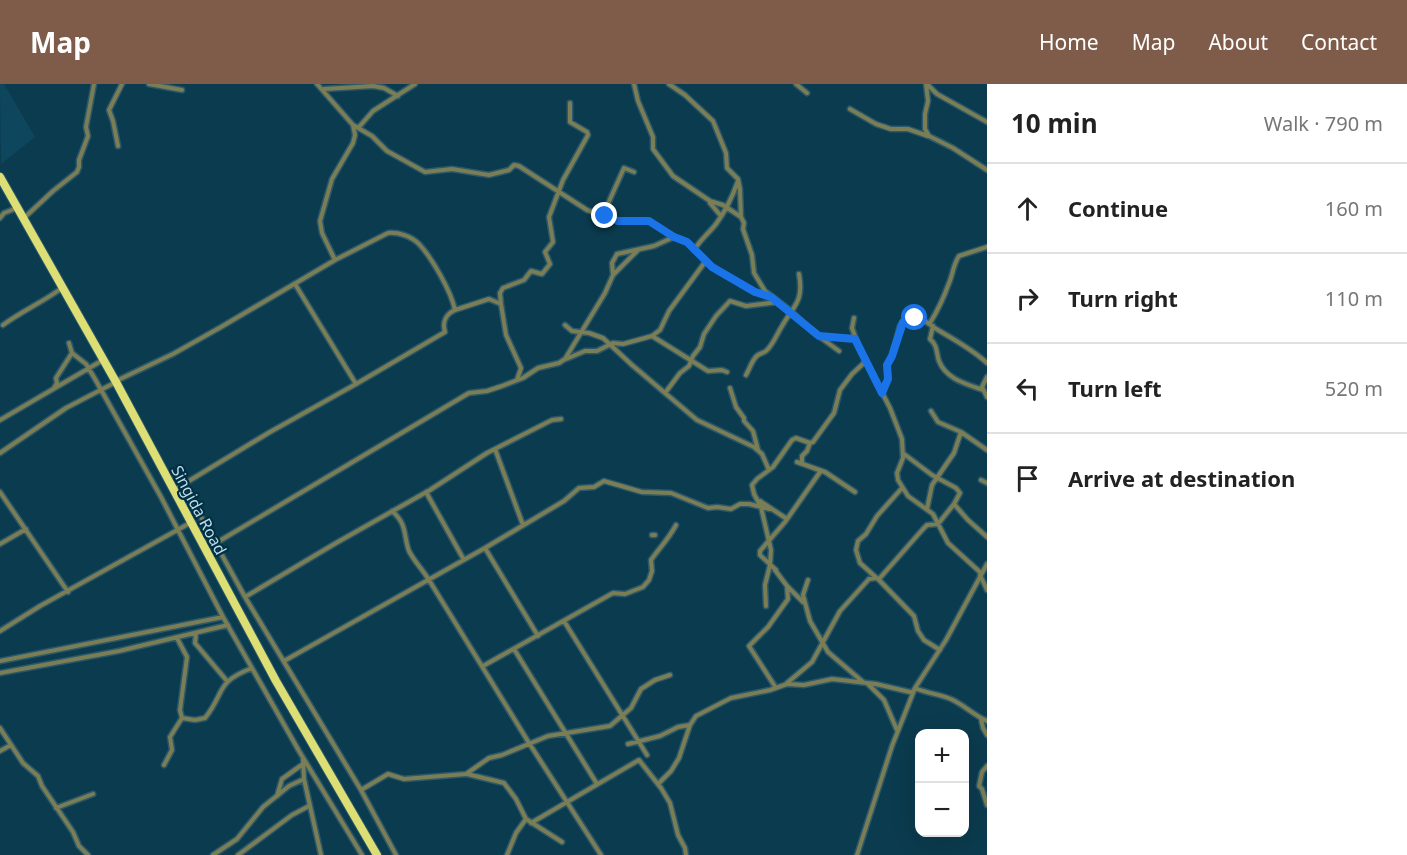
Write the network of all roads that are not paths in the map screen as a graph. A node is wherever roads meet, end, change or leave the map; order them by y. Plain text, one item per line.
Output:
1 (94, 84) edge
2 (122, 84) edge
3 (149, 84) edge
4 (317, 84) edge
5 (415, 84) edge
6 (634, 84) edge
7 (669, 84) edge
8 (796, 84) edge
9 (927, 84) edge
10 (324, 88) edge
11 (182, 90) dead end
12 (807, 93) dead end
13 (398, 96) junction
14 (570, 103) dead end
15 (850, 109) dead end
16 (987, 122) edge
17 (356, 126) junction
18 (929, 136) junction
19 (118, 146) dead end
20 (987, 170) edge
21 (634, 172) dead end
22 (0, 177) edge
23 (738, 181) junction
24 (558, 192) junction
25 (707, 200) junction
26 (18, 208) junction
27 (728, 208) junction
28 (605, 216) junction
29 (721, 216) junction
30 (741, 217) junction
31 (0, 218) edge
32 (24, 219) junction
33 (674, 237) junction
34 (987, 247) edge
35 (638, 249) junction
36 (694, 250) junction
37 (335, 260) junction
38 (705, 262) junction
39 (799, 274) dead end
40 (613, 275) junction
41 (295, 284) junction
42 (63, 288) junction
43 (767, 295) junction
44 (778, 302) junction
45 (501, 304) junction
46 (455, 310) junction
47 (793, 313) junction
48 (854, 318) dead end
49 (3, 325) dead end
50 (932, 325) junction
51 (565, 326) dead end
52 (580, 332) junction
53 (652, 336) junction
54 (819, 336) junction
55 (855, 339) junction
56 (69, 343) dead end
57 (610, 345) junction
58 (839, 351) dead end
59 (72, 353) junction
60 (565, 359) junction
61 (103, 360) junction
62 (691, 361) junction
63 (866, 361) junction
64 (987, 363) edge
65 (89, 368) junction
66 (521, 368) junction
67 (727, 372) dead end
68 (531, 373) junction
69 (746, 375) dead end
70 (987, 377) edge
71 (516, 380) junction
72 (115, 381) junction
73 (356, 384) junction
74 (730, 388) dead end
75 (53, 389) junction
76 (102, 390) junction
77 (983, 390) junction
78 (666, 393) junction
79 (882, 393) junction
80 (987, 396) edge
81 (931, 411) dead end
82 (561, 419) dead end
83 (0, 420) edge
84 (961, 432) junction
85 (810, 443) junction
86 (495, 449) junction
87 (987, 450) edge
88 (759, 451) junction
89 (0, 453) edge
90 (903, 454) junction
91 (769, 470) junction
92 (820, 471) junction
93 (937, 478) junction
94 (981, 480) dead end
95 (987, 483) edge
96 (183, 484) junction
97 (902, 488) junction
98 (174, 490) junction
99 (0, 492) edge
100 (426, 492) junction
101 (855, 492) dead end
102 (757, 498) junction
103 (954, 504) junction
104 (761, 507) junction
105 (770, 509) junction
106 (927, 509) junction
107 (392, 511) junction
108 (787, 519) junction
109 (190, 522) junction
110 (938, 524) junction
111 (523, 525) junction
112 (676, 525) dead end
113 (26, 529) junction
114 (178, 529) junction
115 (987, 537) edge
116 (770, 540) junction
117 (216, 543) junction
118 (0, 544) edge
119 (485, 548) junction
120 (464, 560) junction
121 (770, 563) junction
122 (987, 565) edge
123 (980, 574) junction
124 (878, 578) junction
125 (429, 580) junction
126 (808, 580) dead end
127 (787, 586) junction
128 (987, 590) edge
129 (68, 592) junction
130 (245, 597) junction
131 (805, 604) junction
132 (766, 606) dead end
133 (223, 617) junction
134 (564, 621) junction
135 (228, 625) junction
136 (0, 632) edge
137 (197, 633) junction
138 (538, 636) junction
139 (177, 638) junction
140 (824, 643) junction
141 (514, 649) junction
142 (940, 650) junction
143 (0, 661) edge
144 (284, 662) junction
145 (483, 666) junction
146 (252, 668) junction
147 (0, 673) edge
148 (669, 675) dead end
149 (227, 681) junction
150 (865, 683) junction
151 (787, 684) junction
152 (776, 688) junction
153 (915, 688) junction
154 (623, 716) junction
155 (182, 718) junction
156 (981, 718) junction
157 (987, 721) edge
158 (690, 725) junction
159 (0, 728) edge
160 (897, 731) junction
161 (565, 733) junction
162 (987, 735) edge
163 (639, 742) junction
164 (529, 743) junction
165 (628, 744) dead end
166 (11, 745) junction
167 (0, 751) edge
168 (646, 755) dead end
169 (303, 757) junction
170 (303, 763) junction
171 (164, 765) dead end
172 (987, 766) edge
173 (466, 774) junction
174 (304, 779) junction
175 (597, 784) junction
176 (658, 784) junction
177 (362, 789) junction
178 (93, 794) dead end
179 (276, 798) junction
180 (567, 802) junction
181 (987, 805) edge
182 (309, 806) junction
183 (56, 808) junction
184 (526, 819) junction
185 (531, 823) junction
186 (562, 842) dead end
187 (88, 855) edge
188 (213, 855) edge
189 (238, 855) edge
190 (321, 855) edge
191 (362, 855) edge
192 (377, 855) edge
193 (396, 855) edge
194 (507, 855) edge
195 (601, 855) edge
196 (686, 855) edge
197 (857, 855) edge

1 - 32 street
2 - 19 street
3 - 11 street
4 - 10 street
5 - 13 street
6 - 25 street
7 - 23 street
8 - 12 street
9 - 16 street
9 - 18 street
10 - 13 street
10 - 17 street
13 - 17 street
14 - 24 street
15 - 18 street
17 - 24 street
17 - 37 street
18 - 20 street
21 - 28 street
22 - 26 highway, Singida Road
23 - 27 street
23 - 30 street
24 - 28 street
24 - 45 street
25 - 27 street
25 - 29 street
26 - 31 street
26 - 32 highway, Singida Road
27 - 29 street
27 - 30 street
28 - 33 street
29 - 36 street
30 - 43 street
32 - 42 highway, Singida Road
33 - 35 street
33 - 36 street
34 - 50 street
35 - 40 street
35 - 40 street
36 - 38 street
37 - 41 street
37 - 46 street
38 - 43 street
38 - 53 street
39 - 47 street
40 - 52 street
41 - 72 street
41 - 73 street
42 - 49 street
42 - 61 highway, Singida Road
43 - 44 street
44 - 47 street
44 - 62 street
45 - 46 street
45 - 66 street
46 - 73 street
47 - 54 street
47 - 69 street
48 - 55 street
50 - 64 street
50 - 77 street
50 - 79 street
51 - 52 street
52 - 57 street
52 - 60 street
53 - 57 street
53 - 62 street
54 - 55 street
54 - 58 street
55 - 63 street
56 - 59 street
57 - 60 street
57 - 78 street
59 - 65 street
59 - 75 street
60 - 68 street
61 - 65 street
61 - 72 highway, Singida Road
62 - 67 street
62 - 78 street
63 - 79 street
63 - 85 street
65 - 75 street
65 - 76 street
66 - 68 street
66 - 71 street
68 - 71 street
70 - 77 street
71 - 117 street
72 - 76 street
72 - 98 highway, Singida Road
73 - 96 street
74 - 88 street
75 - 83 street
76 - 89 street
76 - 114 street
77 - 80 street
78 - 88 street
79 - 90 street
81 - 84 street
82 - 86 street
84 - 87 street
84 - 93 street
85 - 91 street
85 - 92 street
86 - 100 street
86 - 111 street
88 - 91 street
90 - 93 street
90 - 97 street
91 - 102 street
92 - 101 street
92 - 108 street
93 - 103 street
93 - 106 street
94 - 95 street
96 - 98 street
96 - 117 street
97 - 106 street
97 - 124 street
98 - 109 highway, Singida Road
99 - 113 street
100 - 107 street
100 - 120 street
102 - 104 street
102 - 105 street
103 - 110 street
103 - 115 street
104 - 105 street
104 - 111 street
104 - 116 street
105 - 108 street
106 - 110 street
107 - 125 street
107 - 130 street
108 - 116 street
109 - 114 street
109 - 192 highway, Singida Road
110 - 123 street
110 - 124 street
111 - 119 street
112 - 134 street
113 - 118 street
113 - 129 street
114 - 129 street
114 - 133 street
116 - 121 street
116 - 121 street
117 - 130 street
119 - 120 street
119 - 138 street
120 - 125 street
121 - 127 street
121 - 132 street
122 - 123 street
123 - 128 street
123 - 142 street
124 - 140 street
124 - 142 street
125 - 144 street
125 - 145 street
126 - 131 street
127 - 131 street
127 - 152 street
129 - 136 street
130 - 144 street
131 - 140 street
133 - 135 street
133 - 143 street
134 - 138 street
134 - 154 street
135 - 137 street
135 - 146 street
137 - 139 street
137 - 149 street
138 - 141 street
139 - 147 street
139 - 155 street
140 - 150 street
140 - 151 street
141 - 145 street
141 - 161 street
142 - 153 street
144 - 177 street
145 - 164 street
146 - 149 street
146 - 169 street
148 - 154 street
149 - 155 street
150 - 151 street
150 - 153 street
150 - 160 street
151 - 152 street
152 - 158 street
153 - 156 street
153 - 160 street
154 - 161 street
154 - 163 street
155 - 171 street
156 - 157 street
156 - 162 street
158 - 163 street
158 - 176 street
159 - 166 street
160 - 197 street
161 - 164 street
161 - 175 street
163 - 165 street
163 - 168 street
164 - 173 street
164 - 180 street
166 - 167 street
166 - 183 street
169 - 170 street
169 - 191 street
170 - 174 street
170 - 179 street
172 - 181 street
173 - 177 street
173 - 184 street
174 - 179 street
174 - 182 street
175 - 176 street
175 - 180 street
176 - 196 street
177 - 193 street
178 - 183 street
179 - 188 street
180 - 185 street
180 - 195 street
182 - 189 street
182 - 190 street
183 - 187 street
184 - 185 street
184 - 194 street
185 - 186 street

